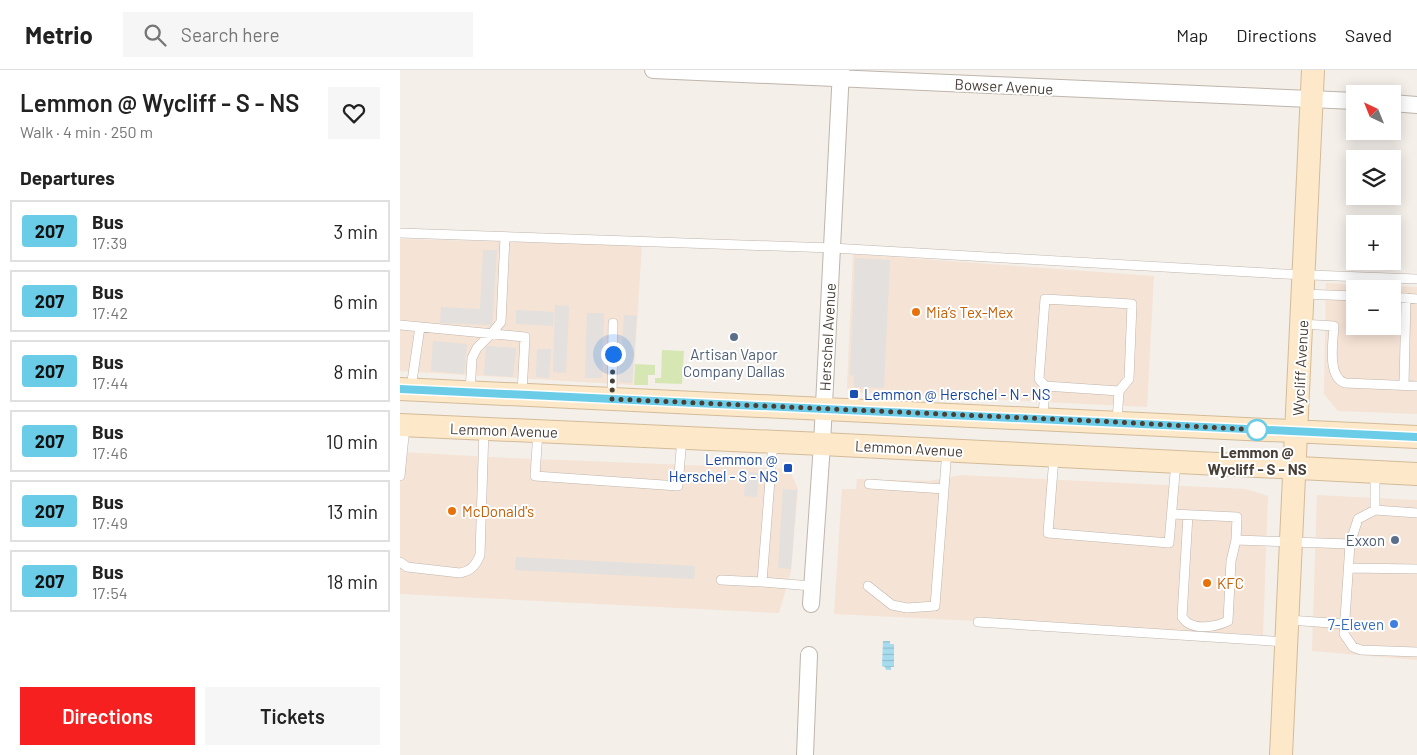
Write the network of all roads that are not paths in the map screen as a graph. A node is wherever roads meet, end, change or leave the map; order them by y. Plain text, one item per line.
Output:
1 (653, 70) edge
2 (1313, 70) edge
3 (841, 74) edge
4 (1312, 100) junction
5 (1346, 101) edge
6 (1401, 104) edge
7 (1417, 105) edge
8 (400, 233) edge
9 (505, 237) junction
10 (832, 248) junction
11 (1417, 279) edge
12 (1304, 284) junction
13 (1346, 294) edge
14 (1401, 298) edge
15 (1406, 298) junction
16 (1417, 299) edge
17 (613, 323) dead end
18 (1302, 324) junction
19 (400, 325) edge
20 (420, 327) junction
21 (492, 334) junction
22 (1404, 385) junction
23 (1045, 386) junction
24 (1417, 386) edge
25 (405, 389) edge
26 (1118, 390) junction
27 (470, 392) junction
28 (521, 395) junction
29 (612, 399) junction
30 (824, 409) junction
31 (1043, 419) junction
32 (1117, 422) junction
33 (402, 426) edge
34 (484, 429) junction
35 (538, 431) junction
36 (1297, 431) junction
37 (1417, 437) edge
38 (682, 438) junction
39 (773, 442) junction
40 (822, 444) junction
41 (947, 450) junction
42 (1054, 456) junction
43 (1176, 462) junction
44 (1295, 468) junction
45 (1375, 472) junction
46 (1417, 474) edge
47 (400, 476) edge
48 (869, 484) dead end
49 (944, 489) junction
50 (1375, 510) junction
51 (1417, 512) edge
52 (1172, 514) junction
53 (1188, 515) junction
54 (1236, 540) junction
55 (1291, 542) junction
56 (1350, 544) junction
57 (400, 562) edge
58 (1349, 568) junction
59 (1417, 569) edge
60 (721, 580) dead end
61 (762, 582) junction
62 (812, 586) junction
63 (868, 586) dead end
64 (811, 604) dead end
65 (978, 622) dead end
66 (1344, 624) junction
67 (1288, 631) junction
68 (1417, 652) edge
69 (809, 655) dead end
70 (804, 755) edge
71 (1281, 755) edge

1 - 3 street, Bowser Avenue
2 - 4 main road, Wycliff Avenue
3 - 4 street, Bowser Avenue
3 - 10 street, Herschel Avenue
4 - 5 street, Bowser Avenue
4 - 12 main road, Wycliff Avenue
6 - 7 street
8 - 9 lane
9 - 10 lane
9 - 21 lane
10 - 12 lane
10 - 30 street, Herschel Avenue
11 - 12 lane
12 - 13 lane
12 - 18 main road, Wycliff Avenue
14 - 15 lane
15 - 16 lane
15 - 22 lane
17 - 29 lane
18 - 22 lane
18 - 36 main road, Wycliff Avenue
19 - 20 lane
20 - 21 lane
20 - 25 lane
21 - 27 lane
21 - 28 lane
22 - 24 lane
23 - 26 lane
23 - 26 lane
23 - 31 lane
25 - 27 main road
26 - 32 lane
27 - 28 main road
28 - 29 main road
29 - 30 main road
30 - 31 main road
30 - 40 street, Herschel Avenue
31 - 32 main road
32 - 36 main road
33 - 34 main road, Lemmon Avenue
33 - 47 lane
34 - 35 main road, Lemmon Avenue
34 - 57 lane
35 - 38 main road, Lemmon Avenue
35 - 38 lane
36 - 37 main road
36 - 44 main road, Wycliff Avenue
38 - 39 main road, Lemmon Avenue
39 - 40 main road, Lemmon Avenue
39 - 61 lane
40 - 41 main road, Lemmon Avenue
40 - 62 street, Herschel Avenue
41 - 42 main road, Lemmon Avenue
41 - 49 lane
42 - 43 main road, Lemmon Avenue
42 - 52 lane
43 - 44 main road, Lemmon Avenue
43 - 52 lane
44 - 45 main road, Lemmon Avenue
44 - 55 main road, Wycliff Avenue
45 - 46 main road, Lemmon Avenue
45 - 50 lane
48 - 49 lane
49 - 63 lane
50 - 51 lane
50 - 56 lane
52 - 53 lane
53 - 54 lane
53 - 54 lane
54 - 55 lane
55 - 56 lane
55 - 67 main road, Wycliff Avenue
56 - 58 lane
58 - 59 lane
58 - 66 lane
60 - 61 lane
61 - 62 lane
62 - 64 street, Herschel Avenue
65 - 67 lane
66 - 67 lane
66 - 68 lane
67 - 71 main road, Wycliff Avenue
69 - 70 street

